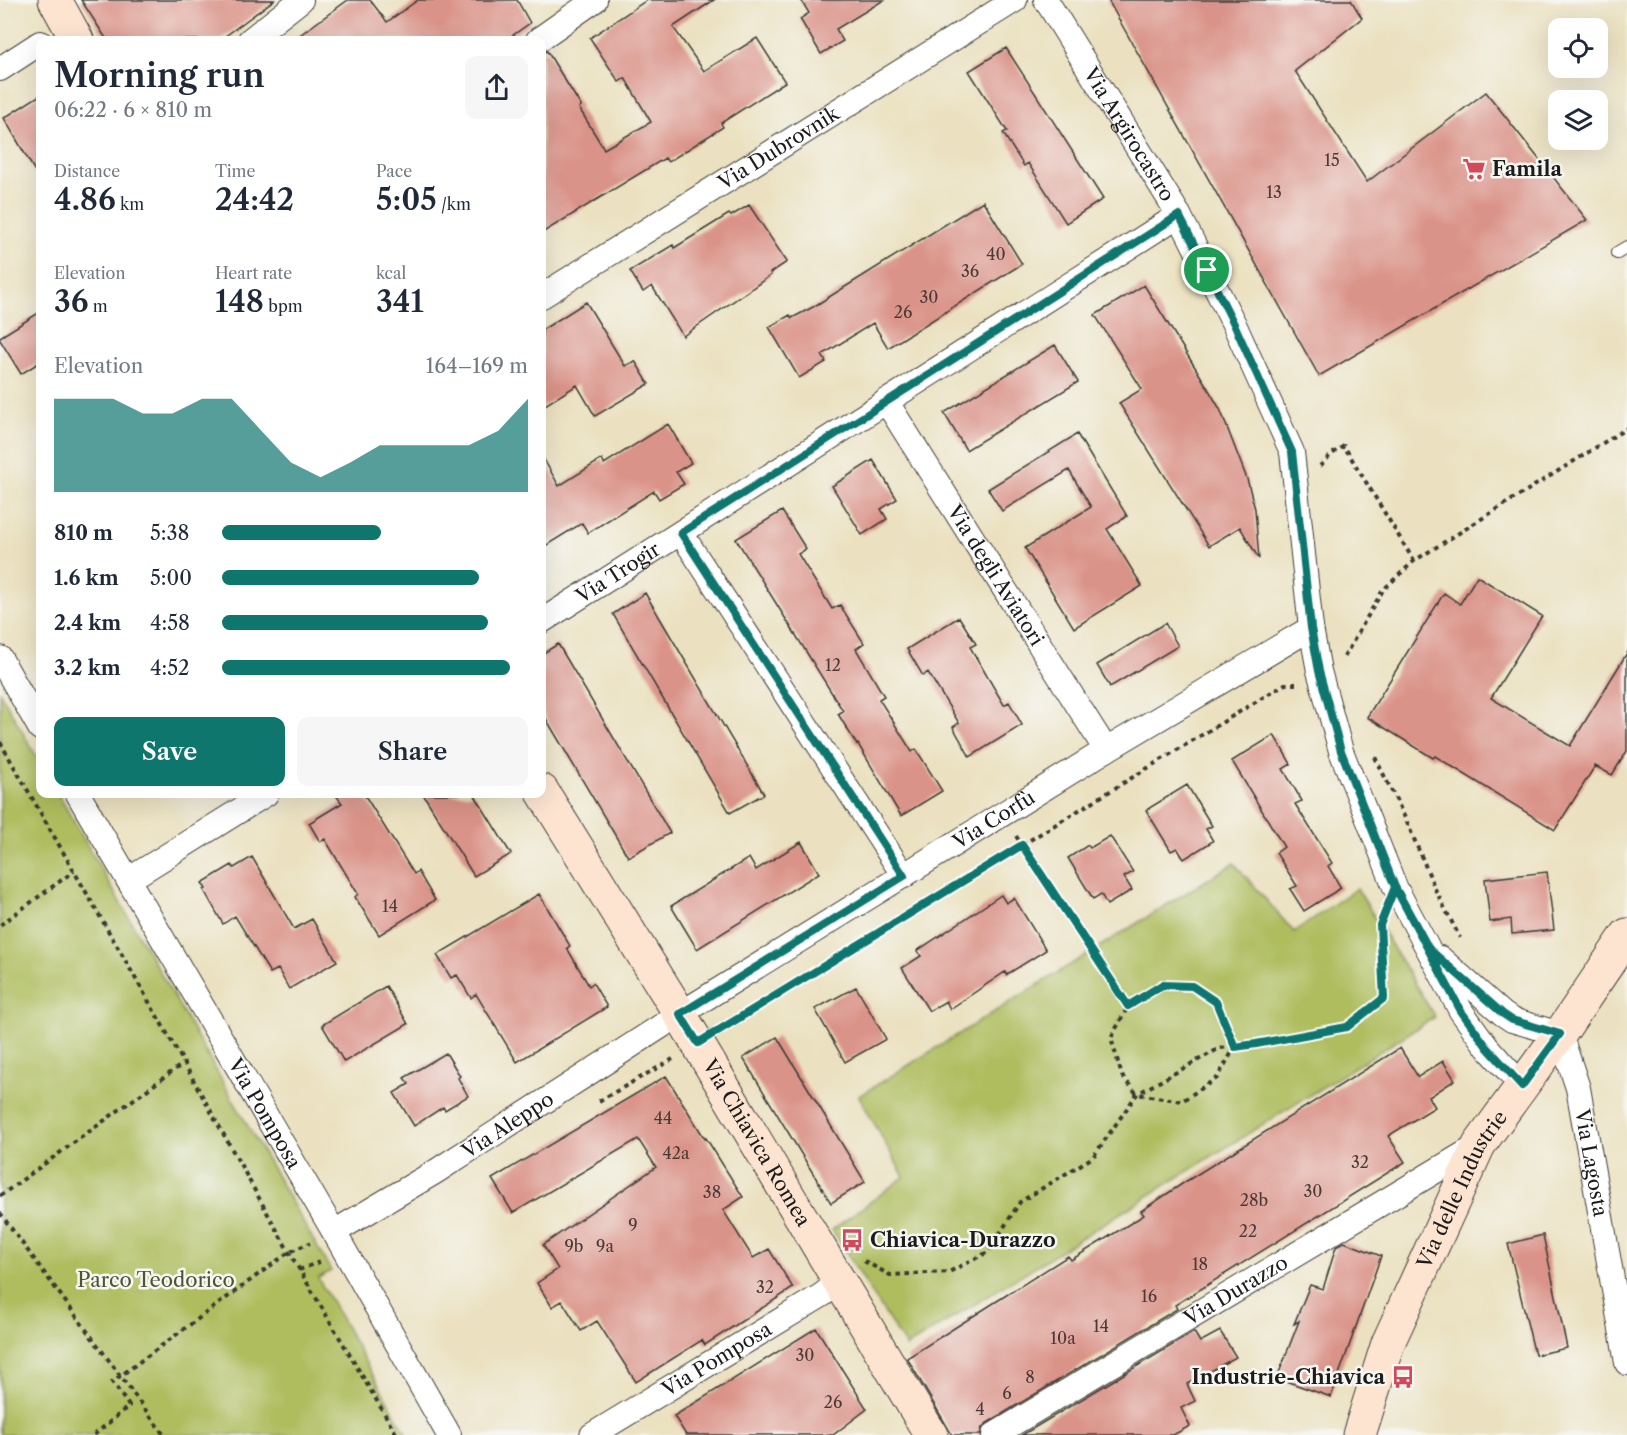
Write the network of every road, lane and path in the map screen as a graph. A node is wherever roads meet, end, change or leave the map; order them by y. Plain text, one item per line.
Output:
1 (301, 0) edge
2 (595, 0) edge
3 (1015, 0) edge
4 (1046, 0) edge
5 (255, 36) edge
6 (544, 36) edge
7 (36, 46) edge
8 (0, 69) edge
9 (1179, 215) junction
10 (546, 293) edge
11 (886, 400) junction
12 (1627, 428) edge
13 (1318, 467) dead end
14 (681, 533) junction
15 (1414, 561) junction
16 (546, 618) edge
17 (1311, 628) junction
18 (1341, 650) dead end
19 (1346, 656) junction
20 (0, 658) edge
21 (1347, 664) dead end
22 (1294, 685) dead end
23 (36, 721) edge
24 (0, 742) edge
25 (1106, 750) junction
26 (1373, 754) dead end
27 (546, 797) edge
28 (80, 798) edge
29 (255, 798) edge
30 (1002, 815) junction
31 (1022, 845) junction
32 (74, 872) junction
33 (904, 876) junction
34 (128, 880) junction
35 (1395, 887) junction
36 (0, 926) edge
37 (1627, 935) edge
38 (1462, 943) dead end
39 (1429, 949) junction
40 (1128, 1006) junction
41 (680, 1014) junction
42 (1560, 1034) junction
43 (698, 1043) junction
44 (1235, 1047) junction
45 (184, 1063) junction
46 (1522, 1086) junction
47 (1137, 1094) junction
48 (589, 1107) dead end
49 (1479, 1145) junction
50 (0, 1196) edge
51 (0, 1213) edge
52 (334, 1233) junction
53 (821, 1250) junction
54 (289, 1252) junction
55 (328, 1258) dead end
56 (299, 1270) junction
57 (840, 1281) junction
58 (1627, 1363) edge
59 (120, 1377) junction
60 (94, 1435) edge
61 (164, 1435) edge
62 (397, 1435) edge
63 (449, 1435) edge
64 (592, 1435) edge
65 (931, 1435) edge
66 (994, 1435) edge
67 (1359, 1435) edge

1 - 5 street
2 - 6 street
3 - 10 street, Via Dubrovnik
4 - 9 street, Via Argirocastro
7 - 8 street
9 - 11 street, Via Trogir
9 - 17 street, Via Argirocastro
11 - 14 street, Via Trogir
11 - 25 street, Via degli Aviatori
12 - 15 path
13 - 15 path
14 - 16 street, Via Trogir
14 - 33 street
15 - 19 path
17 - 25 street, Via Corfù
17 - 35 street, Via Argirocastro
18 - 19 path
19 - 21 path
20 - 23 street
22 - 31 path
24 - 32 path
25 - 30 street, Via Corfù
26 - 38 path
27 - 41 street, Via Chiavica Romea
28 - 34 street, Via Pomposa
29 - 34 street
30 - 31 path
30 - 33 street, Via Corfù
31 - 40 path
31 - 43 path
32 - 36 path
32 - 45 path
33 - 41 street, Via Corfù
34 - 52 street, Via Pomposa
35 - 39 street, Via Argirocastro
35 - 44 path
37 - 42 street, Via delle Industrie
39 - 42 street, Via Argirocastro
39 - 46 street, Via Argirocastro
40 - 44 path
40 - 47 path
41 - 43 street, Via Chiavica Romea
41 - 52 street, Via Aleppo
42 - 46 street, Via delle Industrie
42 - 58 street, Via Lagosta
43 - 48 path
43 - 53 street, Via Chiavica Romea
44 - 47 path
44 - 47 path
45 - 50 path
45 - 54 path
46 - 49 street, Via delle Industrie
47 - 53 path
49 - 66 street, Via Durazzo
49 - 67 street, Via delle Industrie
51 - 59 path
52 - 54 path
52 - 63 street, Via Pomposa
53 - 57 street, Via Chiavica Romea
54 - 56 path
54 - 59 path
55 - 56 path
56 - 62 path
57 - 64 street, Via Pomposa
57 - 65 street, Via Chiavica Romea
59 - 60 path
59 - 61 path

